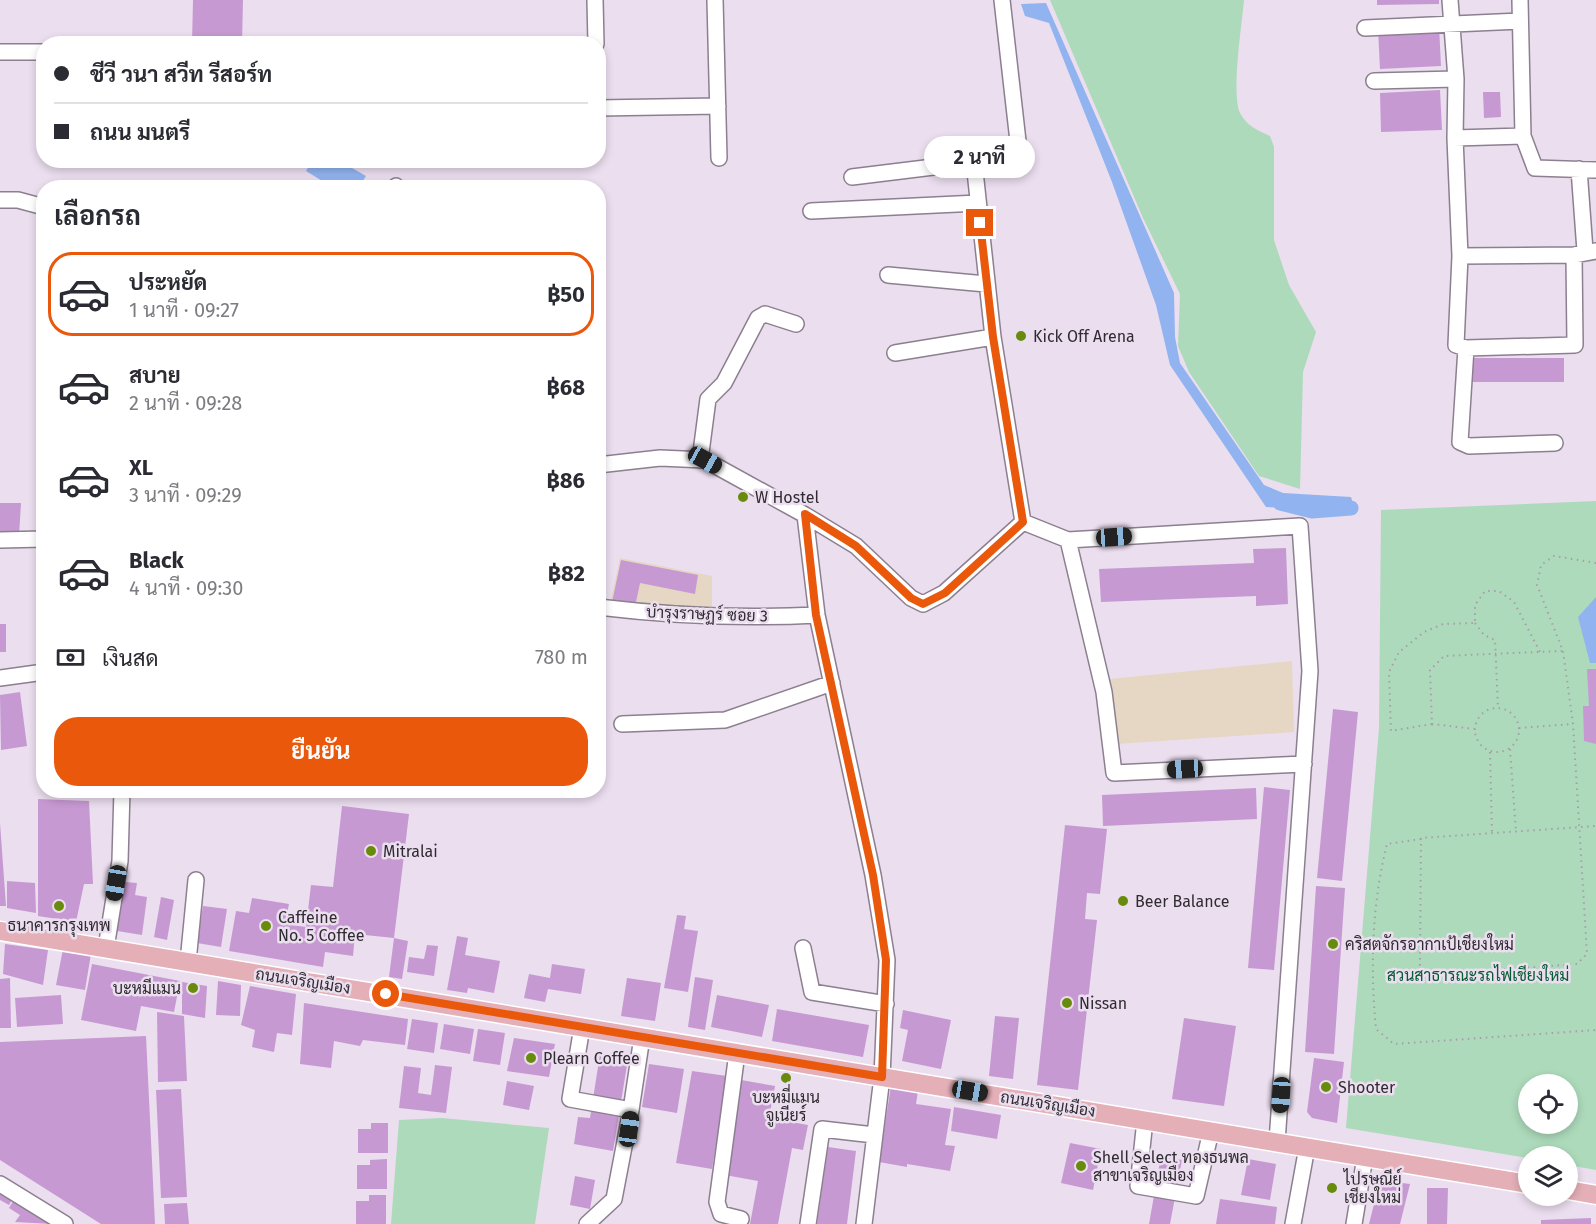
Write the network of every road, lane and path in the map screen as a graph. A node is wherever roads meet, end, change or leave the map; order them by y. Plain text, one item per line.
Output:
1 (595, 0) edge
2 (715, 0) edge
3 (1002, 0) edge
4 (1450, 0) edge
5 (1520, 0) edge
6 (1520, 21) junction
7 (1451, 24) junction
8 (1365, 28) dead end
9 (596, 36) edge
10 (0, 52) edge
11 (36, 52) edge
12 (1456, 79) junction
13 (1374, 81) dead end
14 (718, 106) junction
15 (606, 108) edge
16 (1523, 136) junction
17 (1455, 138) junction
18 (719, 158) dead end
19 (974, 162) junction
20 (1579, 169) junction
21 (1596, 170) edge
22 (852, 177) dead end
23 (0, 200) edge
24 (978, 203) junction
25 (36, 205) edge
26 (811, 211) dead end
27 (1585, 252) edge
28 (1460, 256) junction
29 (888, 275) dead end
30 (986, 284) junction
31 (796, 324) dead end
32 (993, 337) junction
33 (1466, 348) junction
34 (895, 353) dead end
35 (1555, 443) dead end
36 (700, 460) junction
37 (606, 464) edge
38 (805, 514) junction
39 (1023, 522) junction
40 (36, 539) edge
41 (0, 540) edge
42 (1068, 540) junction
43 (1596, 563) edge
44 (606, 608) edge
45 (816, 615) junction
46 (1475, 623) junction
47 (1563, 651) junction
48 (1540, 652) junction
49 (1495, 654) junction
50 (36, 673) edge
51 (0, 678) edge
52 (832, 683) junction
53 (1498, 708) junction
54 (622, 724) dead end
55 (1432, 724) junction
56 (1573, 724) junction
57 (1519, 728) junction
58 (1474, 729) junction
59 (1510, 749) junction
60 (1490, 752) junction
61 (1304, 764) junction
62 (122, 798) edge
63 (1596, 826) edge
64 (1579, 827) junction
65 (1516, 832) junction
66 (1492, 833) junction
67 (1421, 839) junction
68 (196, 880) dead end
69 (0, 931) edge
70 (106, 948) junction
71 (803, 948) dead end
72 (188, 962) junction
73 (886, 1005) junction
74 (582, 1027) junction
75 (1596, 1030) edge
76 (642, 1037) junction
77 (737, 1053) junction
78 (882, 1077) junction
79 (631, 1110) junction
80 (1145, 1120) junction
81 (1211, 1131) junction
82 (874, 1135) junction
83 (1277, 1142) junction
84 (1307, 1147) junction
85 (1365, 1157) junction
86 (1518, 1182) edge
87 (0, 1184) edge
88 (1578, 1192) edge
89 (1596, 1195) edge
90 (741, 1219) dead end
91 (64, 1224) edge
92 (587, 1224) edge
93 (808, 1224) edge
94 (864, 1224) edge
95 (1293, 1224) edge
96 (1354, 1224) edge

1 - 9 street
2 - 14 street
3 - 19 street
4 - 7 street
5 - 6 street
6 - 7 street
6 - 16 street
7 - 8 street
7 - 12 street
10 - 11 street
12 - 13 street
12 - 17 street
14 - 15 street
14 - 18 street
16 - 17 street
16 - 20 street
17 - 28 street
19 - 22 street
19 - 24 street
20 - 21 street
20 - 27 street
23 - 25 street
24 - 26 street
24 - 30 street
27 - 28 street
27 - 33 street
28 - 33 street
29 - 30 street
30 - 32 street
31 - 36 street
32 - 34 street
32 - 39 street
33 - 35 street
36 - 37 street
36 - 38 street
38 - 39 street
38 - 45 street
39 - 42 street
40 - 41 street
42 - 61 street
42 - 61 street
43 - 47 path
44 - 45 street, บำรุงราษฏร์ ซอย 3
45 - 52 street
46 - 48 path
46 - 49 path
46 - 55 path
47 - 48 path
47 - 56 path
48 - 49 path
49 - 53 path
49 - 55 path
50 - 51 street
52 - 54 street
52 - 73 street
53 - 57 path
53 - 58 path
55 - 58 path
56 - 57 path
56 - 64 path
57 - 59 path
58 - 60 path
59 - 60 path
59 - 65 path
60 - 66 path
61 - 83 street
62 - 70 street
63 - 64 path
64 - 65 path
64 - 67 path
65 - 66 path
66 - 67 path
67 - 75 path
68 - 72 street
69 - 70 main road, ถนนเจริญเมือง
70 - 72 main road, ถนนเจริญเมือง
71 - 73 street
72 - 74 main road, ถนนเจริญเมือง
73 - 78 street
74 - 76 main road, ถนนเจริญเมือง
74 - 79 street
76 - 77 main road, ถนนเจริญเมือง
76 - 79 street
77 - 78 main road, ถนนเจริญเมือง
77 - 90 street
78 - 80 main road, ถนนเจริญเมือง
78 - 82 street
79 - 92 street
80 - 81 main road, ถนนเจริญเมือง
80 - 81 street
81 - 83 main road, ถนนเจริญเมือง
82 - 93 street
82 - 94 street
83 - 84 main road, ถนนเจริญเมือง
84 - 85 main road, ถนนเจริญเมือง
84 - 95 street
85 - 86 main road, ถนนเจริญเมือง
85 - 96 street
87 - 91 street
88 - 89 main road

